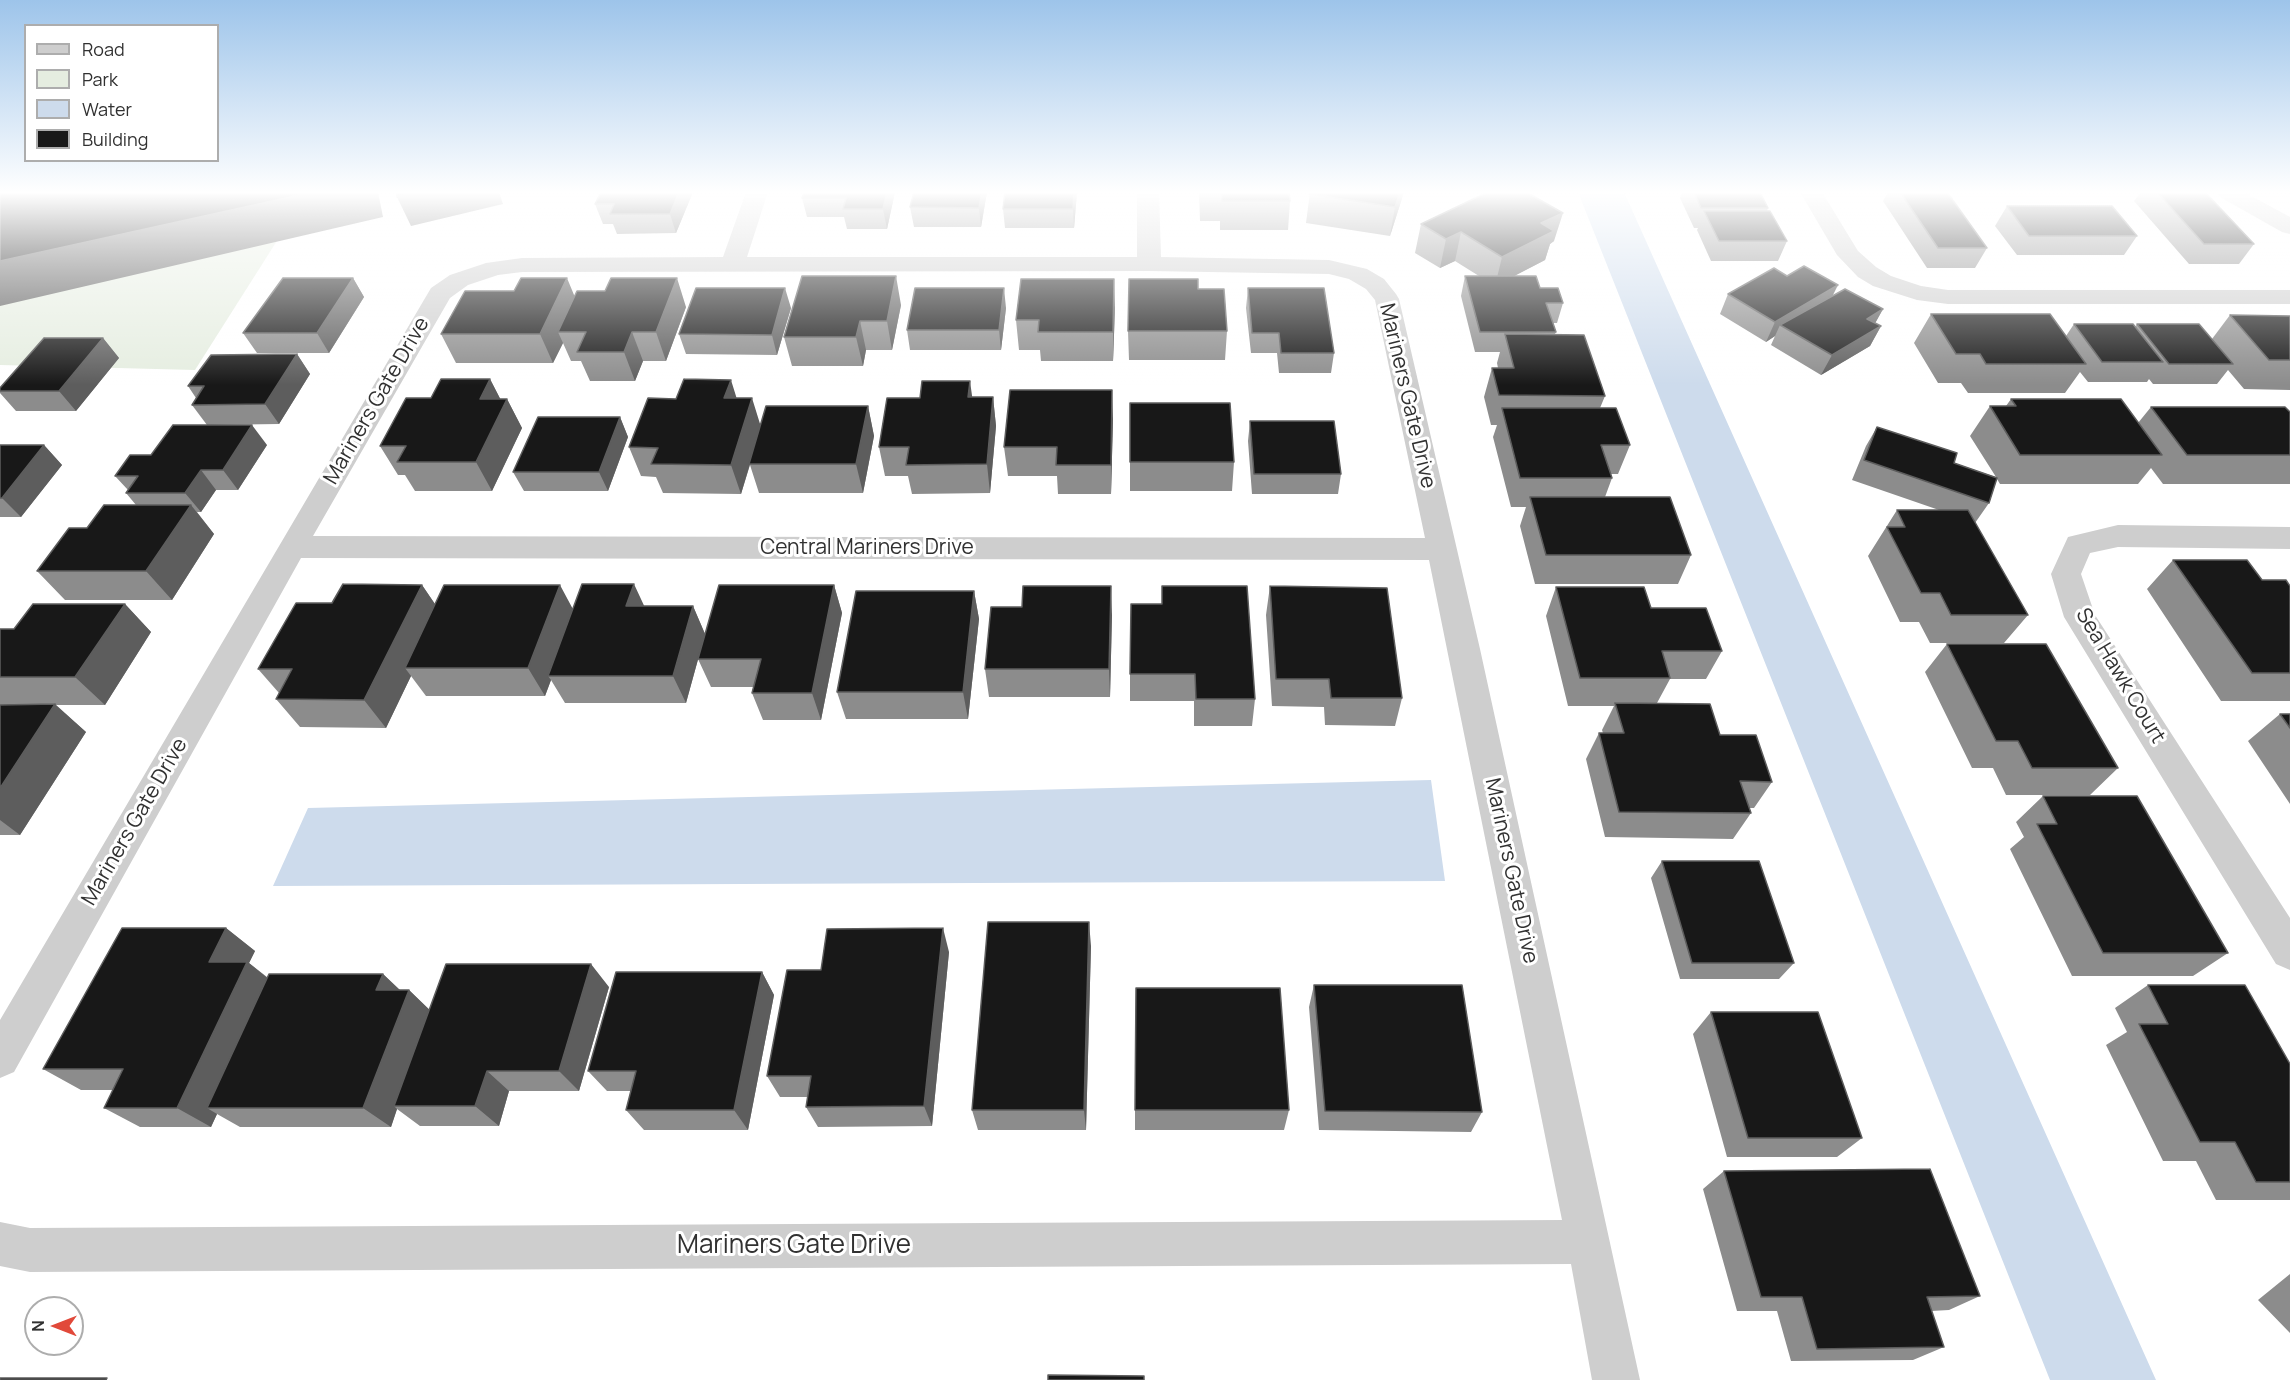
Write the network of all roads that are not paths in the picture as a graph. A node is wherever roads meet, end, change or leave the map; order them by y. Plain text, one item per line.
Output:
1 (735, 256) edge
2 (1149, 256) edge
3 (1850, 256) edge
4 (1149, 264) junction
5 (732, 265) junction
6 (2290, 297) edge
7 (2290, 538) edge
8 (292, 547) junction
9 (1442, 549) junction
10 (2290, 952) edge
11 (0, 1058) edge
12 (1589, 1242) junction
13 (0, 1244) edge
14 (1616, 1380) edge

1 - 5 street
2 - 4 street
3 - 6 street
4 - 5 street, Mariners Gate Drive
4 - 9 street, Mariners Gate Drive
5 - 8 street, Mariners Gate Drive
7 - 10 street, Sea Hawk Court
8 - 9 street, Central Mariners Drive
8 - 11 street, Mariners Gate Drive
9 - 12 street, Mariners Gate Drive
12 - 13 street, Mariners Gate Drive
12 - 14 street, Mariners Gate Drive

